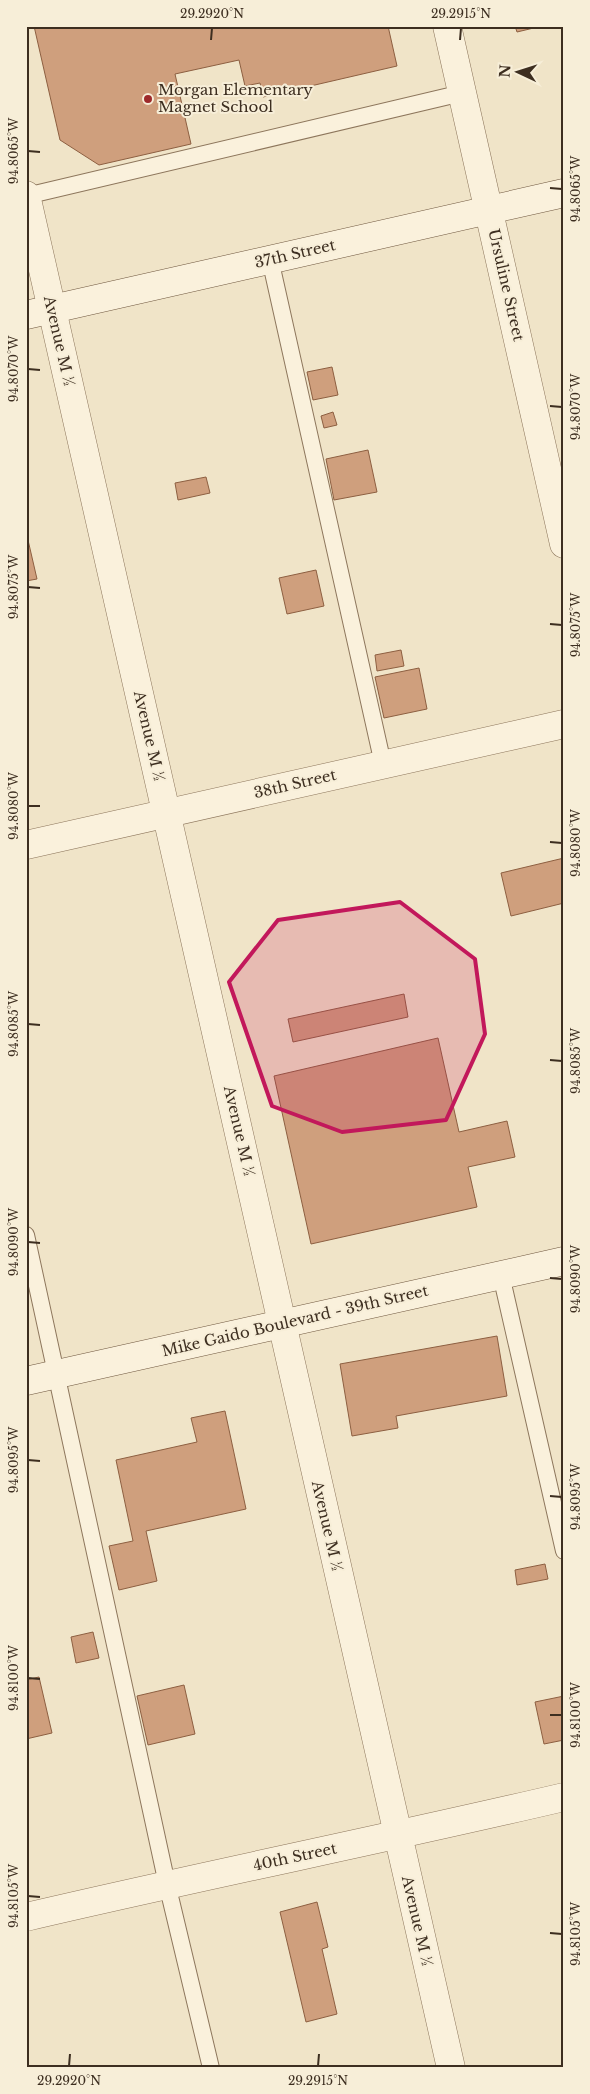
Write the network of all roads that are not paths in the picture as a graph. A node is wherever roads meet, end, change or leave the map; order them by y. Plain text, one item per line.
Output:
1 (447, 26) edge
2 (462, 93) junction
3 (564, 193) edge
4 (26, 195) edge
5 (489, 210) junction
6 (270, 259) junction
7 (52, 309) junction
8 (26, 315) edge
9 (564, 544) edge
10 (564, 724) edge
11 (383, 764) junction
12 (166, 813) junction
13 (26, 844) edge
14 (26, 1235) edge
15 (564, 1261) edge
16 (501, 1275) junction
17 (282, 1324) junction
18 (58, 1374) junction
19 (26, 1381) edge
20 (564, 1551) edge
21 (564, 1798) edge
22 (397, 1836) junction
23 (167, 1884) junction
24 (26, 1917) edge
25 (211, 2068) edge
26 (451, 2068) edge

1 - 2 street, Ursuline Street
2 - 4 lane
2 - 5 street, Ursuline Street
3 - 5 street, 37th Street
4 - 7 street, Avenue M ½
5 - 6 street, 37th Street
5 - 9 street, Ursuline Street
6 - 7 street, 37th Street
6 - 11 lane
7 - 8 street, 37th Street
7 - 12 street, Avenue M ½
10 - 11 street, 38th Street
11 - 12 street, 38th Street
12 - 13 street, 38th Street
12 - 17 street, Avenue M ½
14 - 18 lane
15 - 16 street, Mike Gaido Boulevard - 39th Street
16 - 17 street, Mike Gaido Boulevard - 39th Street
16 - 20 lane
17 - 18 street, Mike Gaido Boulevard - 39th Street
17 - 22 street, Avenue M ½
18 - 19 street, Mike Gaido Boulevard - 39th Street
18 - 23 lane
21 - 22 street, 40th Street
22 - 23 street, 40th Street
22 - 26 street, Avenue M ½
23 - 24 street, 40th Street
23 - 25 lane

